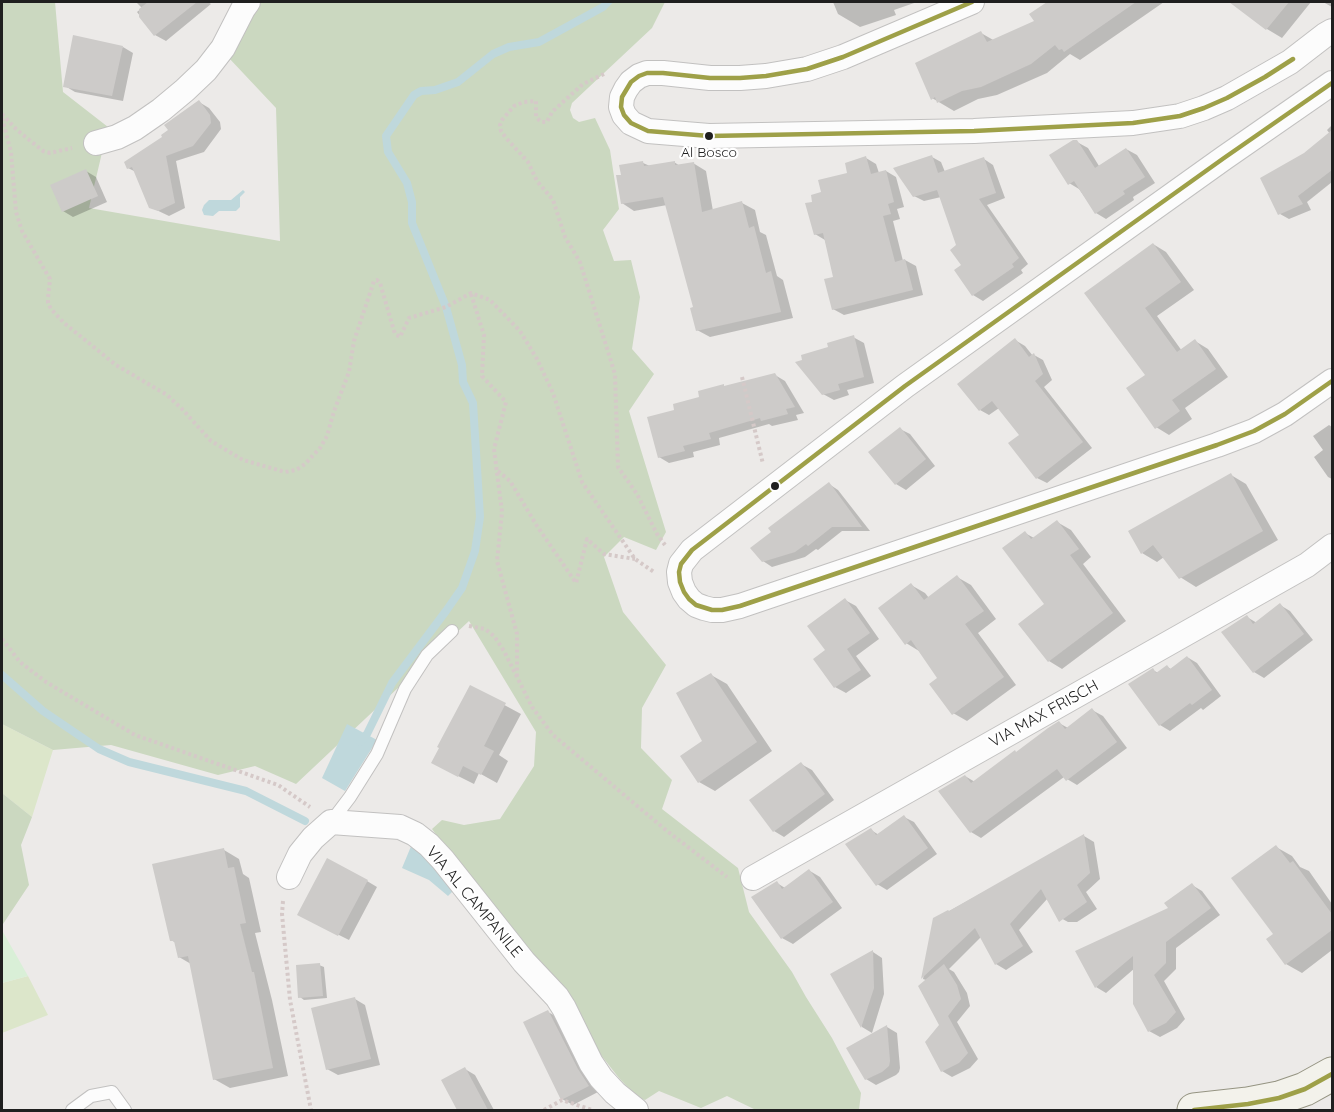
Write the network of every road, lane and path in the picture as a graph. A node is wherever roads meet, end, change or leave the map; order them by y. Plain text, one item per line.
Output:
1 (248, 2) edge
2 (972, 2) edge
3 (1332, 31) edge
4 (608, 72) dead end
5 (1332, 83) edge
6 (2, 116) edge
7 (96, 143) dead end
8 (43, 151) dead end
9 (471, 293) junction
10 (742, 377) dead end
11 (1332, 381) edge
12 (497, 470) junction
13 (769, 490) junction
14 (1332, 546) edge
15 (635, 559) junction
16 (681, 564) junction
17 (684, 592) junction
18 (452, 631) joint
19 (2, 639) edge
20 (517, 680) junction
21 (331, 822) junction
22 (289, 877) joint
23 (753, 878) joint
24 (1332, 1074) edge
25 (72, 1110) edge
26 (125, 1110) edge
27 (310, 1110) edge
28 (544, 1110) edge
29 (592, 1110) edge
30 (636, 1110) edge
31 (1194, 1110) edge

1 - 7 street
2 - 3 street
4 - 16 path
5 - 13 street
6 - 8 path
6 - 9 path
9 - 12 path
9 - 15 path
10 - 13 path
11 - 17 street
12 - 15 path
12 - 20 path
13 - 16 street
14 - 23 street, VIA MAX FRISCH
15 - 17 path
16 - 17 street
18 - 20 path
18 - 21 lane
19 - 21 path
20 - 23 path
21 - 22 street
21 - 30 street, VIA AL CAMPANILE
22 - 27 path
24 - 31 main road
25 - 26 lane
28 - 29 path

